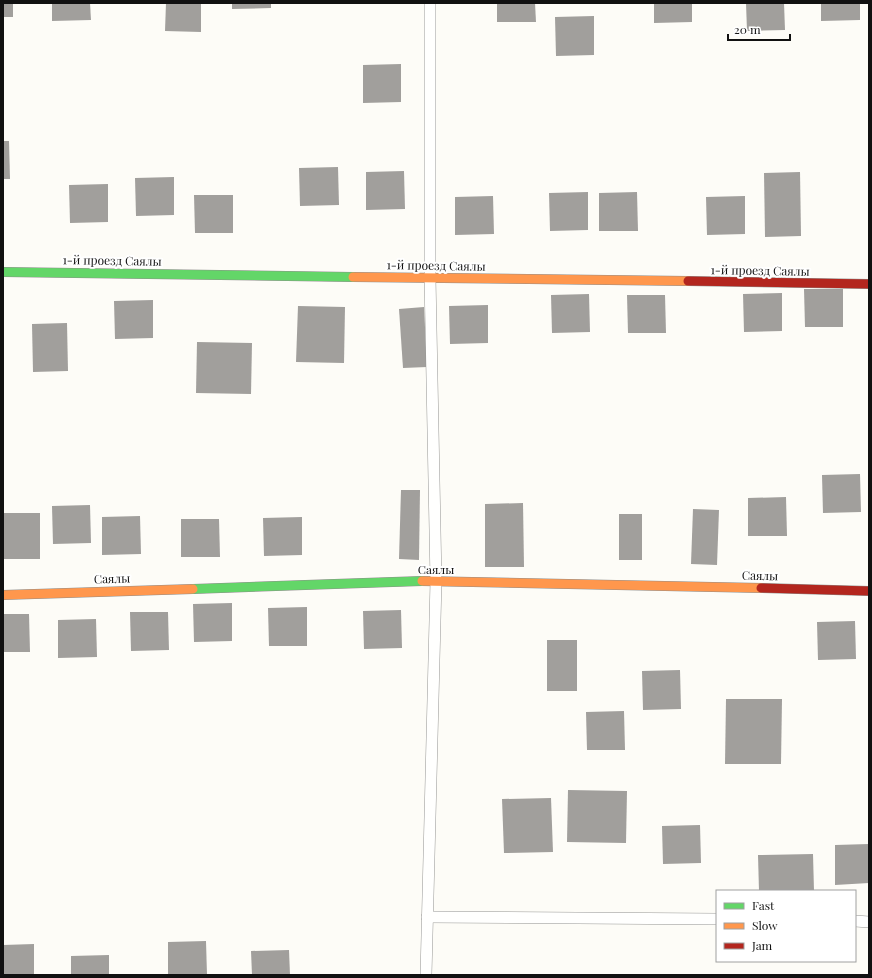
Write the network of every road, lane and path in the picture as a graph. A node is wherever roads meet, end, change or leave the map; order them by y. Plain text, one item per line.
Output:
1 (430, 3) edge
2 (3, 272) edge
3 (430, 278) junction
4 (869, 284) edge
5 (436, 581) junction
6 (869, 591) edge
7 (3, 595) edge
8 (427, 917) junction
9 (716, 919) edge
10 (856, 921) edge
11 (869, 922) edge
12 (426, 975) edge

1 - 3 lane
2 - 3 street, 1-й проезд Саялы
3 - 4 street, 1-й проезд Саялы
3 - 5 lane
5 - 6 street, Саялы
5 - 7 street, Саялы
5 - 8 lane
8 - 9 lane
8 - 12 lane
10 - 11 lane

